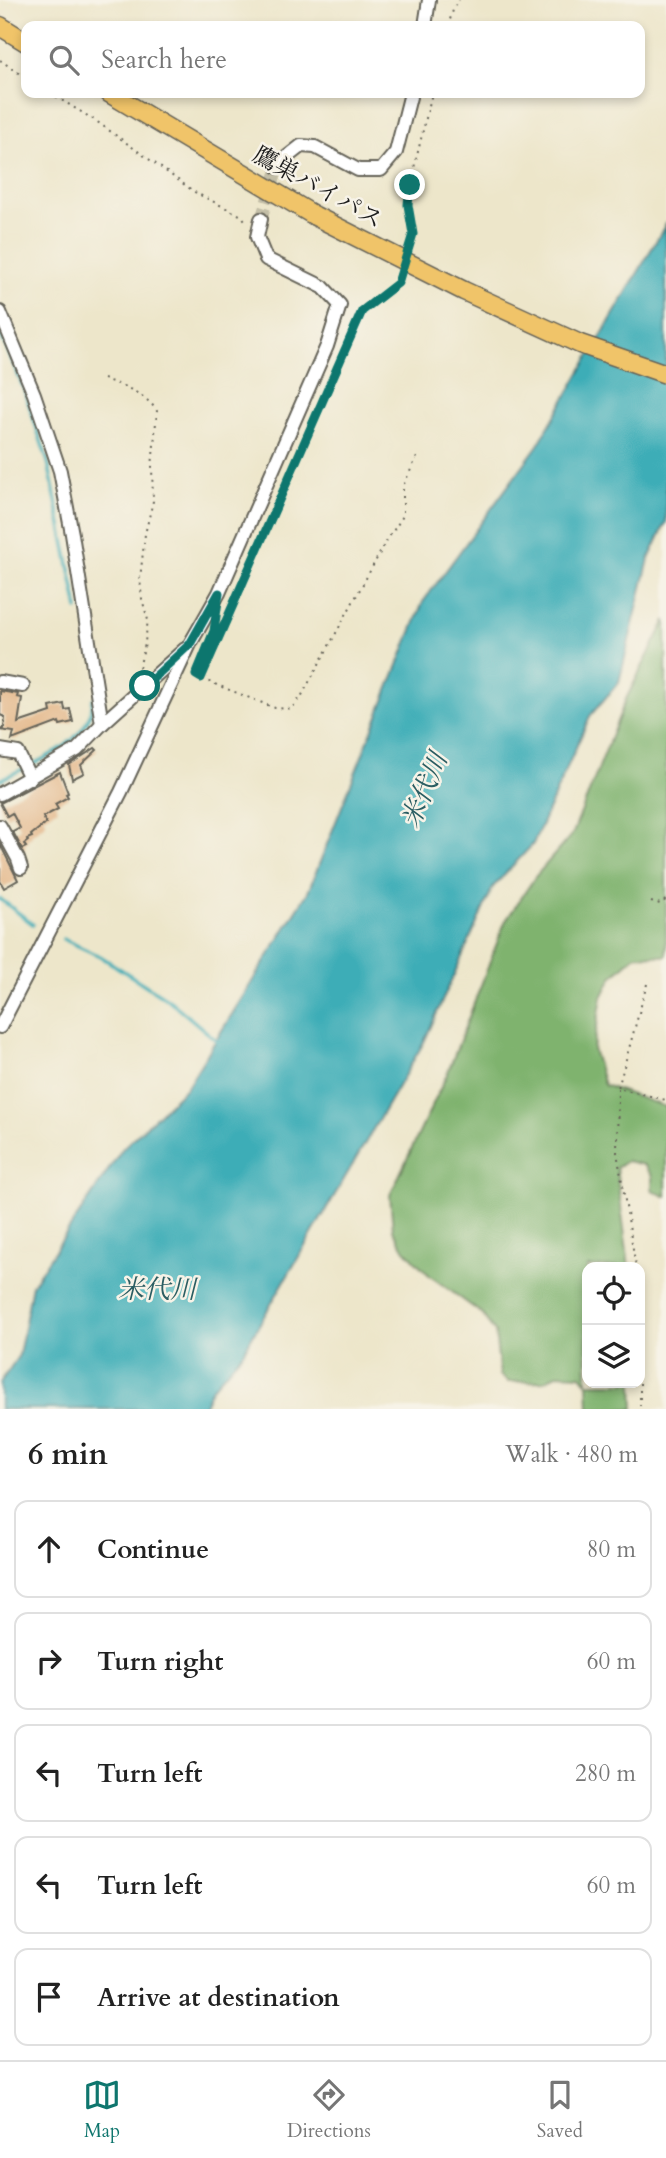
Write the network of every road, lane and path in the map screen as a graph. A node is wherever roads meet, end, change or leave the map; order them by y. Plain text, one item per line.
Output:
1 (429, 0) edge
2 (459, 0) edge
3 (426, 21) edge
4 (450, 21) edge
5 (0, 26) edge
6 (21, 39) edge
7 (0, 60) edge
8 (21, 75) edge
9 (58, 98) edge
10 (117, 98) edge
11 (410, 98) edge
12 (431, 98) edge
13 (278, 167) tunnel mouth
14 (261, 219) tunnel mouth
15 (257, 237) junction
16 (406, 258) dead end
17 (402, 271) dead end
18 (0, 312) edge
19 (666, 374) edge
20 (103, 379) dead end
21 (417, 457) dead end
22 (216, 618) dead end
23 (190, 644) junction
24 (201, 678) junction
25 (0, 682) edge
26 (23, 686) dead end
27 (127, 702) junction
28 (102, 724) junction
29 (0, 750) edge
30 (28, 775) junction
31 (0, 794) edge
32 (0, 826) edge
33 (21, 869) dead end
34 (666, 898) edge
35 (651, 902) dead end
36 (647, 984) dead end
37 (0, 1027) edge
38 (618, 1088) junction
39 (666, 1100) edge
40 (635, 1262) edge
41 (639, 1388) edge
42 (640, 1409) edge

1 - 3 street
2 - 4 path
5 - 6 highway
7 - 8 path
9 - 15 path
10 - 19 highway, 鷹巣バイパス, bridge
11 - 13 street
12 - 16 path
14 - 15 street
15 - 23 street
17 - 24 path
18 - 28 street
20 - 27 path
21 - 24 path
22 - 24 path
23 - 27 street
23 - 37 street
25 - 26 street
27 - 28 street
28 - 30 street
29 - 30 street
30 - 31 street
32 - 33 street
34 - 35 path
36 - 38 path
38 - 39 path
38 - 40 path
41 - 42 path

